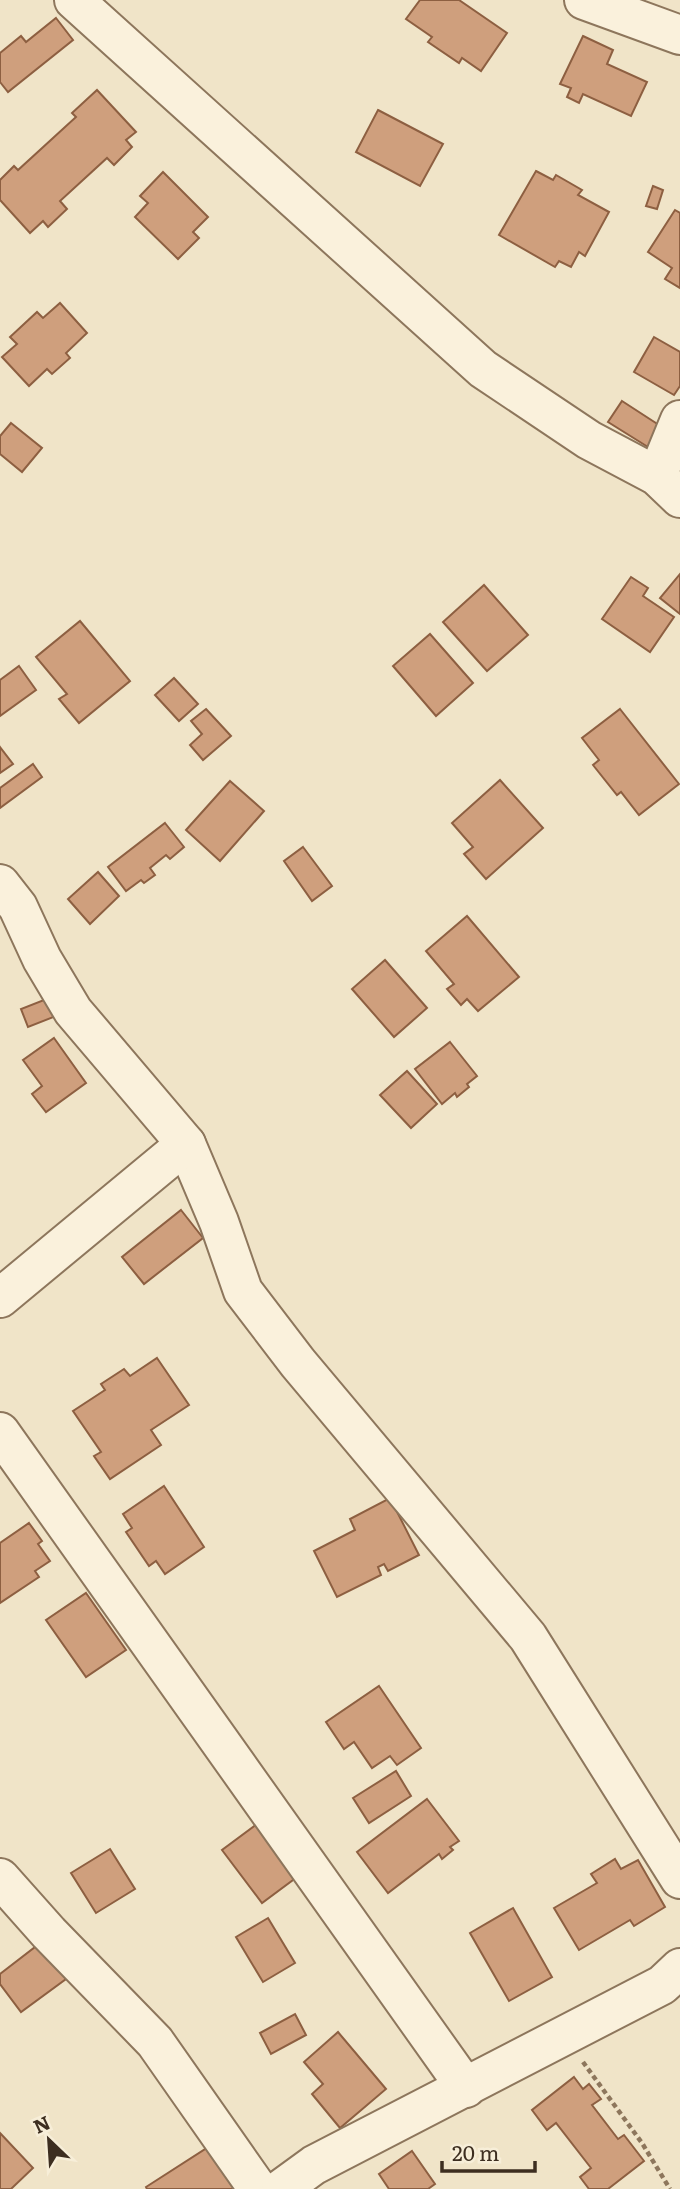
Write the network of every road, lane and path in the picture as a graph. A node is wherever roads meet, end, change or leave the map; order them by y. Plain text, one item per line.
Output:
1 (75, 0) edge
2 (584, 0) edge
3 (680, 35) edge
4 (680, 419) edge
5 (668, 487) edge
6 (0, 884) edge
7 (186, 1144) junction
8 (0, 1298) edge
9 (0, 1432) edge
10 (0, 1878) edge
11 (680, 1879) edge
12 (680, 1968) edge
13 (564, 2036) junction
14 (466, 2088) junction
15 (258, 2189) edge
16 (281, 2189) edge
17 (670, 2189) edge

1 - 5 street
2 - 3 street
4 - 5 street
6 - 7 street
7 - 8 street
7 - 11 street
9 - 14 street
10 - 15 street
12 - 13 street
13 - 14 street
13 - 17 path
14 - 16 street

